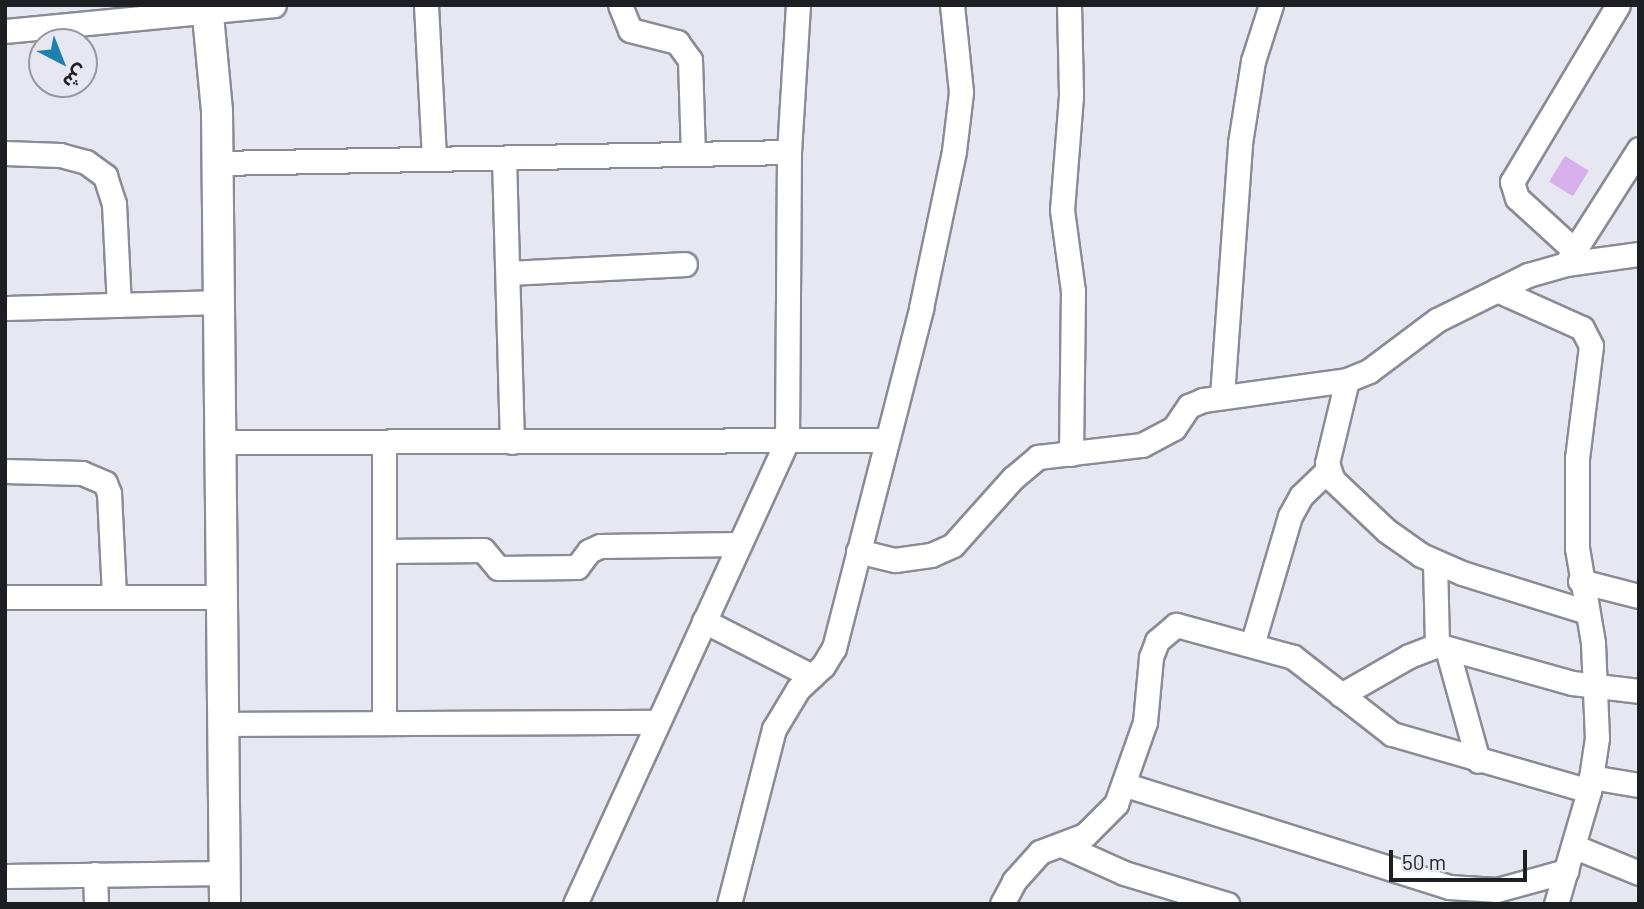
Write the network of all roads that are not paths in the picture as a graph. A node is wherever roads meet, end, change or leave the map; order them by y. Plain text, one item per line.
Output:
1 (274, 5) edge
2 (426, 5) edge
3 (620, 5) edge
4 (798, 5) edge
5 (952, 5) edge
6 (1069, 5) edge
7 (1271, 5) edge
8 (1618, 5) edge
9 (208, 8) edge
10 (5, 31) edge
11 (1639, 149) edge
12 (789, 152) junction
13 (5, 153) edge
14 (693, 154) junction
15 (504, 158) junction
16 (433, 159) junction
17 (218, 163) junction
18 (1639, 254) edge
19 (1570, 257) junction
20 (685, 264) dead end
21 (510, 272) junction
22 (1497, 290) junction
23 (219, 302) junction
24 (119, 305) junction
25 (5, 308) edge
26 (1346, 380) junction
27 (1222, 396) junction
28 (886, 440) junction
29 (787, 441) junction
30 (220, 442) junction
31 (384, 442) junction
32 (512, 442) junction
33 (1071, 454) junction
34 (1328, 470) junction
35 (5, 471) edge
36 (739, 544) junction
37 (384, 551) junction
38 (858, 551) junction
39 (1436, 562) junction
40 (1580, 581) junction
41 (1639, 596) edge
42 (5, 597) edge
43 (114, 597) junction
44 (222, 597) junction
45 (1587, 612) junction
46 (704, 621) junction
47 (1252, 645) junction
48 (1442, 647) junction
49 (812, 676) junction
50 (1597, 683) junction
51 (1639, 691) edge
52 (1340, 695) junction
53 (657, 722) junction
54 (384, 723) junction
55 (223, 724) junction
56 (1478, 761) junction
57 (1590, 784) junction
58 (1126, 785) junction
59 (1639, 785) edge
60 (1064, 846) junction
61 (1573, 846) junction
62 (1566, 871) junction
63 (225, 873) junction
64 (1639, 873) edge
65 (96, 874) junction
66 (5, 876) edge
67 (96, 904) edge
68 (225, 904) edge
69 (575, 904) edge
70 (729, 904) edge
71 (1002, 904) edge
72 (1227, 904) edge
73 (1556, 904) edge

1 - 9 street
2 - 16 street
3 - 14 street
4 - 12 street
5 - 28 street
6 - 33 street
7 - 27 street
8 - 19 street
9 - 10 street
9 - 17 main road
11 - 19 street
12 - 14 street
12 - 29 street
13 - 24 street
14 - 15 street
15 - 16 street
15 - 21 street
16 - 17 street
17 - 23 main road
18 - 19 street
19 - 22 street
20 - 21 street
21 - 32 street
22 - 26 street
22 - 40 street
23 - 24 street
23 - 30 main road
24 - 25 street
26 - 27 street
26 - 34 street
27 - 33 street
28 - 29 street
28 - 38 street
29 - 32 street
29 - 36 street
30 - 31 street
30 - 44 main road
31 - 32 street
31 - 37 street
33 - 38 street
34 - 39 street
34 - 47 street
35 - 43 street
36 - 37 street
36 - 46 street
37 - 54 street
38 - 49 street
39 - 45 street
39 - 48 street
40 - 41 street
40 - 45 street
42 - 43 street
43 - 44 street
44 - 55 main road
45 - 50 street
46 - 49 street
46 - 53 street
47 - 52 street
47 - 58 street
48 - 50 street
48 - 52 street
48 - 56 street
49 - 70 street
50 - 51 street
50 - 57 street
52 - 56 street
53 - 54 street
53 - 69 street
54 - 55 street
55 - 63 main road
56 - 57 street
57 - 59 street
57 - 61 street
58 - 60 street
58 - 62 street
60 - 71 street
60 - 72 street
61 - 62 street
61 - 64 street
62 - 73 street
63 - 65 street
63 - 68 main road
65 - 66 street
65 - 67 street

